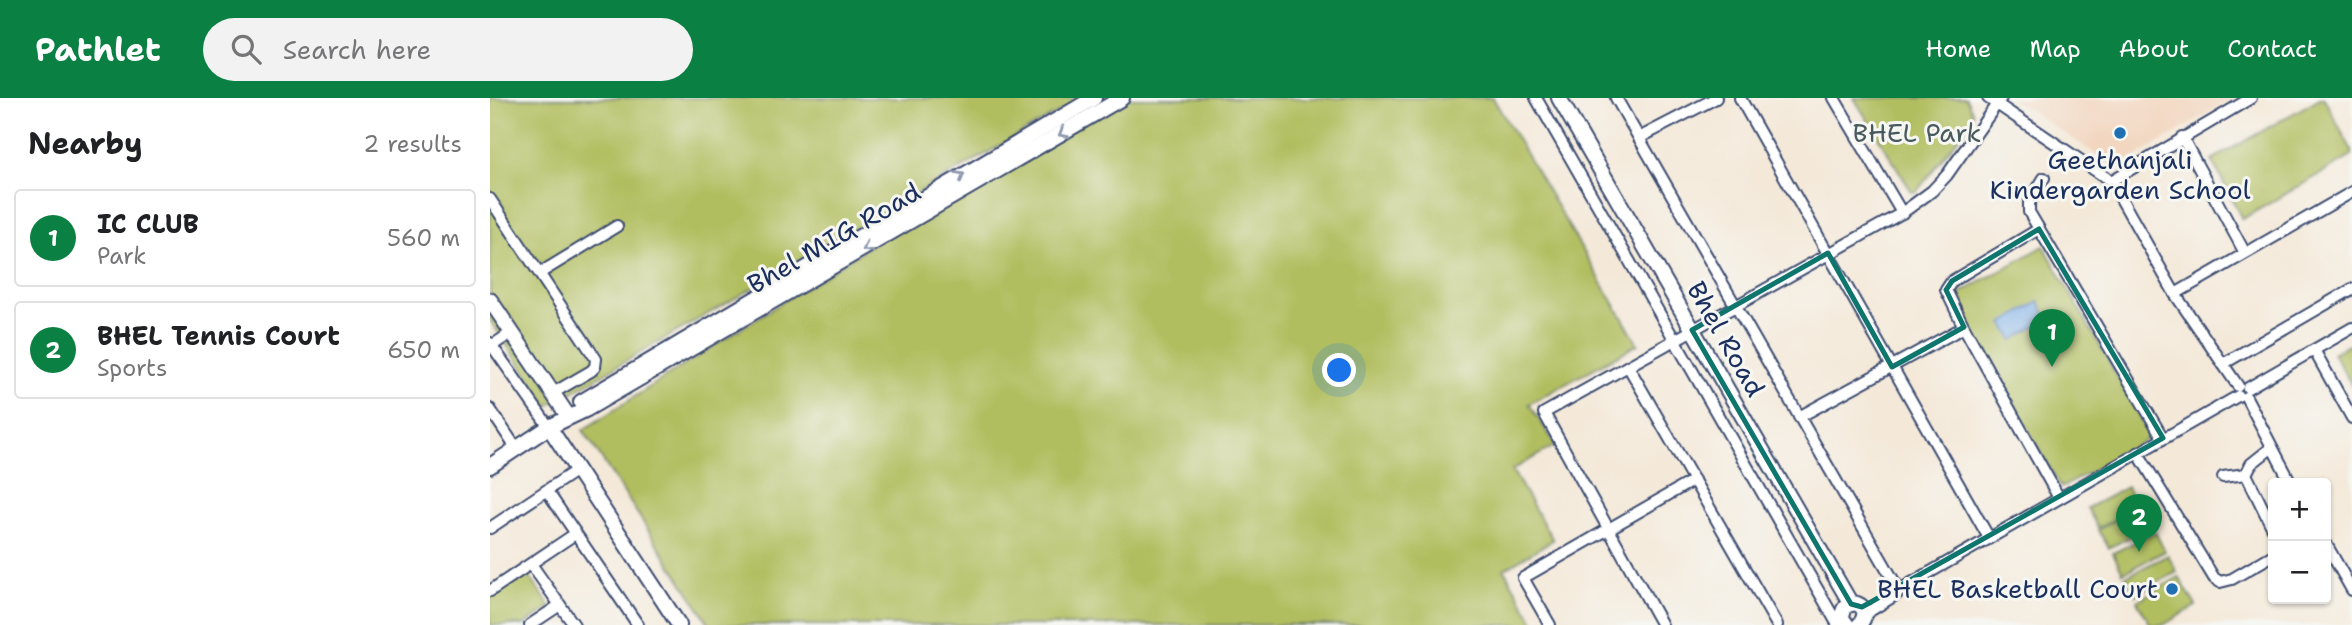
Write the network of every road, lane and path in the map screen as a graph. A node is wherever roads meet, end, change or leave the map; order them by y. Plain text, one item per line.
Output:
1 (1094, 98) edge
2 (1122, 98) edge
3 (1536, 98) edge
4 (1559, 98) edge
5 (1616, 98) edge
6 (1716, 98) edge
7 (1740, 98) edge
8 (1834, 98) edge
9 (2251, 98) edge
10 (1995, 100) edge
11 (1639, 138) junction
12 (2182, 138) junction
13 (2044, 178) dead end
14 (2111, 181) junction
15 (2352, 192) edge
16 (492, 207) edge
17 (1902, 213) junction
18 (617, 226) dead end
19 (2039, 229) junction
20 (1828, 253) junction
21 (2245, 253) junction
22 (540, 273) junction
23 (2352, 289) edge
24 (2175, 294) junction
25 (490, 300) edge
26 (1735, 307) junction
27 (1964, 327) junction
28 (2352, 328) edge
29 (1692, 330) junction
30 (511, 333) junction
31 (1675, 340) junction
32 (491, 345) edge
33 (2314, 350) junction
34 (2223, 364) junction
35 (1628, 366) junction
36 (1892, 366) junction
37 (2242, 392) junction
38 (553, 393) junction
39 (490, 409) edge
40 (568, 416) junction
41 (1799, 417) junction
42 (2352, 418) edge
43 (549, 427) junction
44 (2163, 439) junction
45 (516, 448) junction
46 (2271, 448) junction
47 (2138, 453) junction
48 (490, 467) edge
49 (578, 470) junction
50 (2246, 474) junction
51 (2223, 477) dead end
52 (2288, 478) edge
53 (1693, 480) junction
54 (547, 491) junction
55 (2059, 498) junction
56 (2268, 519) edge
57 (490, 528) edge
58 (1608, 529) junction
59 (575, 534) junction
60 (1989, 538) junction
61 (2331, 553) edge
62 (2268, 558) edge
63 (531, 564) junction
64 (1899, 590) junction
65 (2352, 590) edge
66 (490, 591) edge
67 (560, 606) junction
68 (1861, 616) edge
69 (1842, 624) edge
70 (530, 625) edge
71 (574, 625) edge
72 (638, 625) edge
73 (679, 625) edge
74 (1549, 625) edge
75 (1662, 625) edge
76 (1777, 625) edge

40 -> 1 street, Bhel MIG Road
2 -> 40 street, Bhel MIG Road
3 - 31 street
4 - 29 street, Bhel Road
5 - 11 street
6 - 11 street
7 - 20 street
8 - 17 street
9 - 12 street
10 - 14 street
10 - 17 street
11 - 26 street
12 - 14 street
12 - 21 street
13 - 19 street
14 - 24 street
15 - 21 street
16 - 22 street
17 - 20 street
18 - 22 street
19 - 27 street
19 - 44 street
20 - 26 street
20 - 36 street
21 - 24 street
22 - 38 street
23 - 34 street
24 - 34 street
25 - 30 street
26 - 29 street
26 - 41 street
27 - 36 street
27 - 55 street
28 - 33 street
29 - 31 street
29 - 68 street, Bhel Road
30 - 32 street
30 - 38 street
31 - 35 street
31 - 69 street
32 - 43 street
33 - 37 street
33 - 42 street
34 - 37 street
35 - 53 street
35 - 58 street
36 - 41 street
36 - 60 street
37 - 44 street
37 - 46 street
38 - 40 street
39 - 45 street
40 - 43 street, Bhel MIG Road
41 - 64 street
43 - 45 street, Bhel MIG Road
43 - 49 street
44 - 47 street
45 - 48 street, Bhel MIG Road
46 - 50 street
46 - 52 street
47 - 55 street
47 - 62 street
49 - 54 street
49 - 73 street
50 - 51 street
50 - 56 street
53 - 58 street
53 - 76 street
54 - 57 street
54 - 59 street
55 - 60 street
58 - 74 street
58 - 75 street
59 - 63 street
59 - 72 street
60 - 64 street
61 - 65 street
63 - 66 street
63 - 67 street
64 - 68 street
67 - 70 street
67 - 71 street
68 - 69 street

